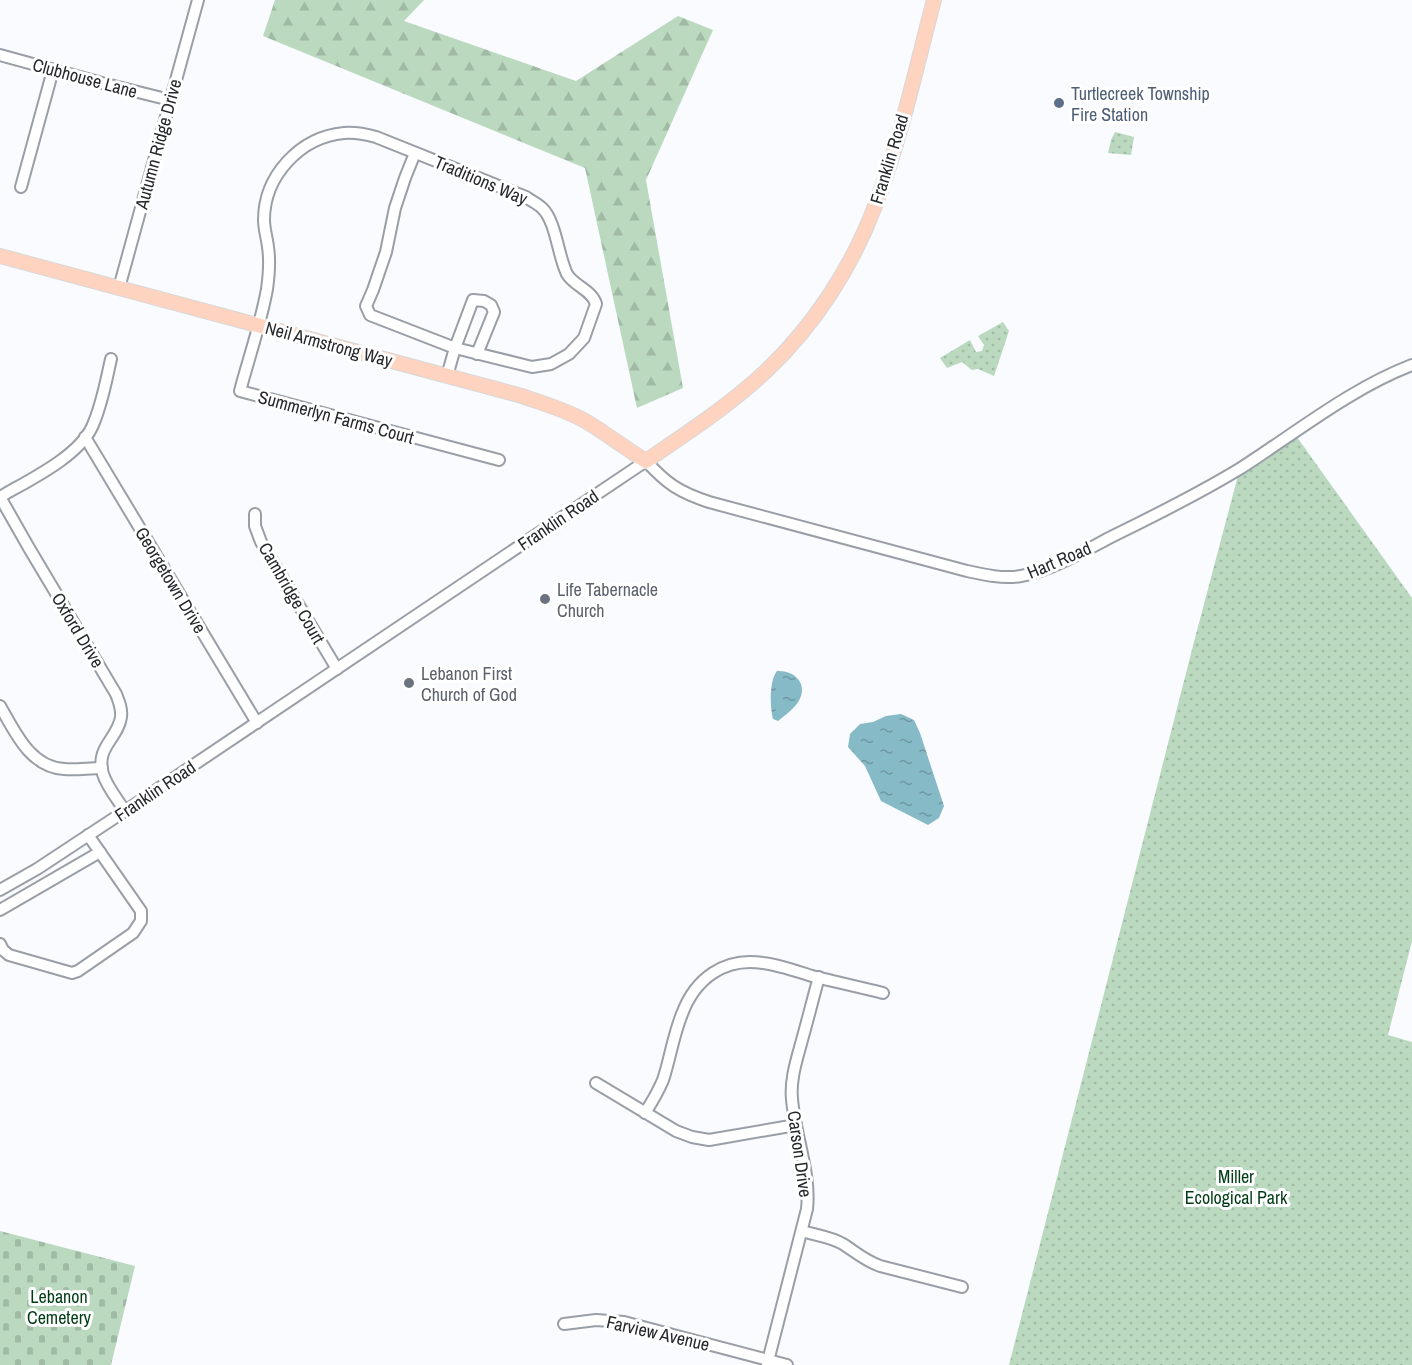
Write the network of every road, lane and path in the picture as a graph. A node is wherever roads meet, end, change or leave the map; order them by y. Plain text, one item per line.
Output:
1 (198, 0) edge
2 (934, 0) edge
3 (0, 55) edge
4 (53, 70) junction
5 (170, 100) junction
6 (415, 153) junction
7 (21, 187) dead end
8 (0, 256) edge
9 (119, 288) junction
10 (258, 325) junction
11 (454, 348) junction
12 (477, 354) junction
13 (111, 359) dead end
14 (1412, 364) edge
15 (447, 376) junction
16 (86, 437) junction
17 (499, 460) dead end
18 (646, 461) junction
19 (0, 497) edge
20 (255, 514) dead end
21 (337, 669) junction
22 (0, 706) edge
23 (257, 723) junction
24 (102, 768) junction
25 (125, 811) junction
26 (88, 835) junction
27 (100, 852) junction
28 (0, 890) edge
29 (0, 910) edge
30 (0, 944) edge
31 (819, 977) junction
32 (883, 993) dead end
33 (596, 1083) dead end
34 (645, 1113) junction
35 (796, 1125) junction
36 (802, 1231) junction
37 (962, 1287) dead end
38 (564, 1323) dead end
39 (768, 1363) edge
40 (787, 1365) edge

1 - 5 street, Autumn Ridge Drive
2 - 18 main road, Franklin Road
3 - 4 street, Clubhouse Lane
4 - 5 street, Clubhouse Lane
4 - 7 street
5 - 9 street, Autumn Ridge Drive
6 - 10 street, Traditions Way
6 - 11 street, Traditions Way
6 - 12 street, Traditions Way
8 - 9 main road, Neil Armstrong Way
9 - 10 main road, Neil Armstrong Way
10 - 15 main road, Neil Armstrong Way
10 - 17 street, Summerlyn Farms Court
11 - 12 street, Traditions Way
11 - 12 street
11 - 15 street
13 - 16 street
14 - 18 street, Hart Road
15 - 18 main road, Neil Armstrong Way
16 - 19 street
16 - 23 street, Georgetown Drive
18 - 21 street, Franklin Road
19 - 24 street, Oxford Drive
20 - 21 street, Cambridge Court
21 - 23 street, Franklin Road
22 - 24 street
23 - 25 street, Franklin Road
24 - 25 street
25 - 26 street, Franklin Road
26 - 27 street
26 - 28 street, Franklin Road
27 - 29 street
27 - 30 street
31 - 32 street
31 - 34 street
31 - 35 street, Carson Drive
33 - 34 street
34 - 35 street
35 - 36 street, Carson Drive
36 - 37 street
36 - 39 street, Carson Drive
38 - 39 street, Farview Avenue
39 - 40 street, Farview Avenue

